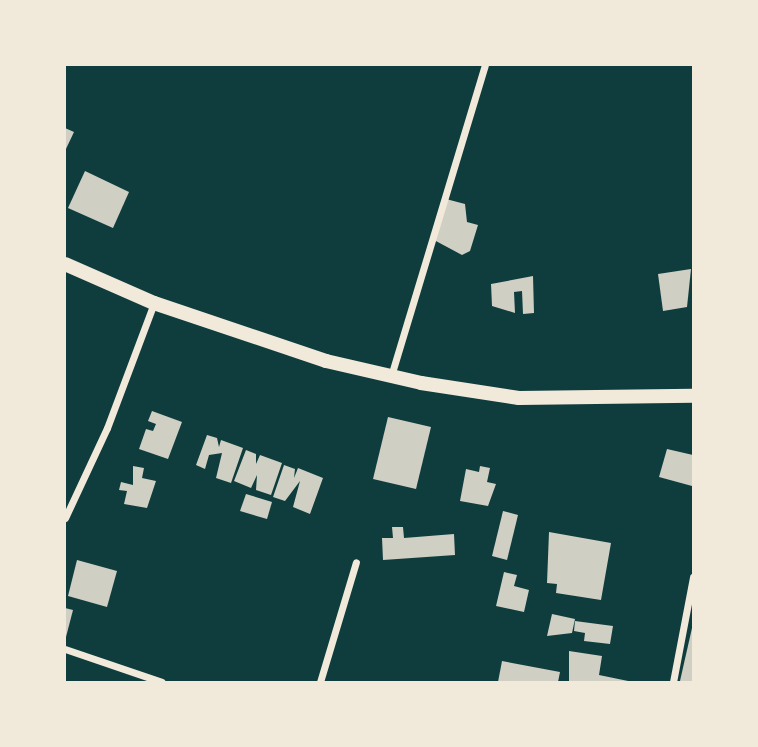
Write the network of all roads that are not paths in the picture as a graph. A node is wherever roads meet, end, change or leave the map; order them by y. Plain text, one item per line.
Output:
1 (485, 65) edge
2 (65, 264) edge
3 (154, 303) junction
4 (391, 376) junction
5 (693, 396) edge
6 (65, 518) edge
7 (356, 562) dead end
8 (693, 577) edge
9 (65, 649) edge
10 (162, 682) edge
11 (320, 682) edge
12 (673, 682) edge

1 - 4 street
2 - 3 main road
3 - 4 main road
3 - 6 street
4 - 5 main road
7 - 11 street
8 - 12 street
9 - 10 street

